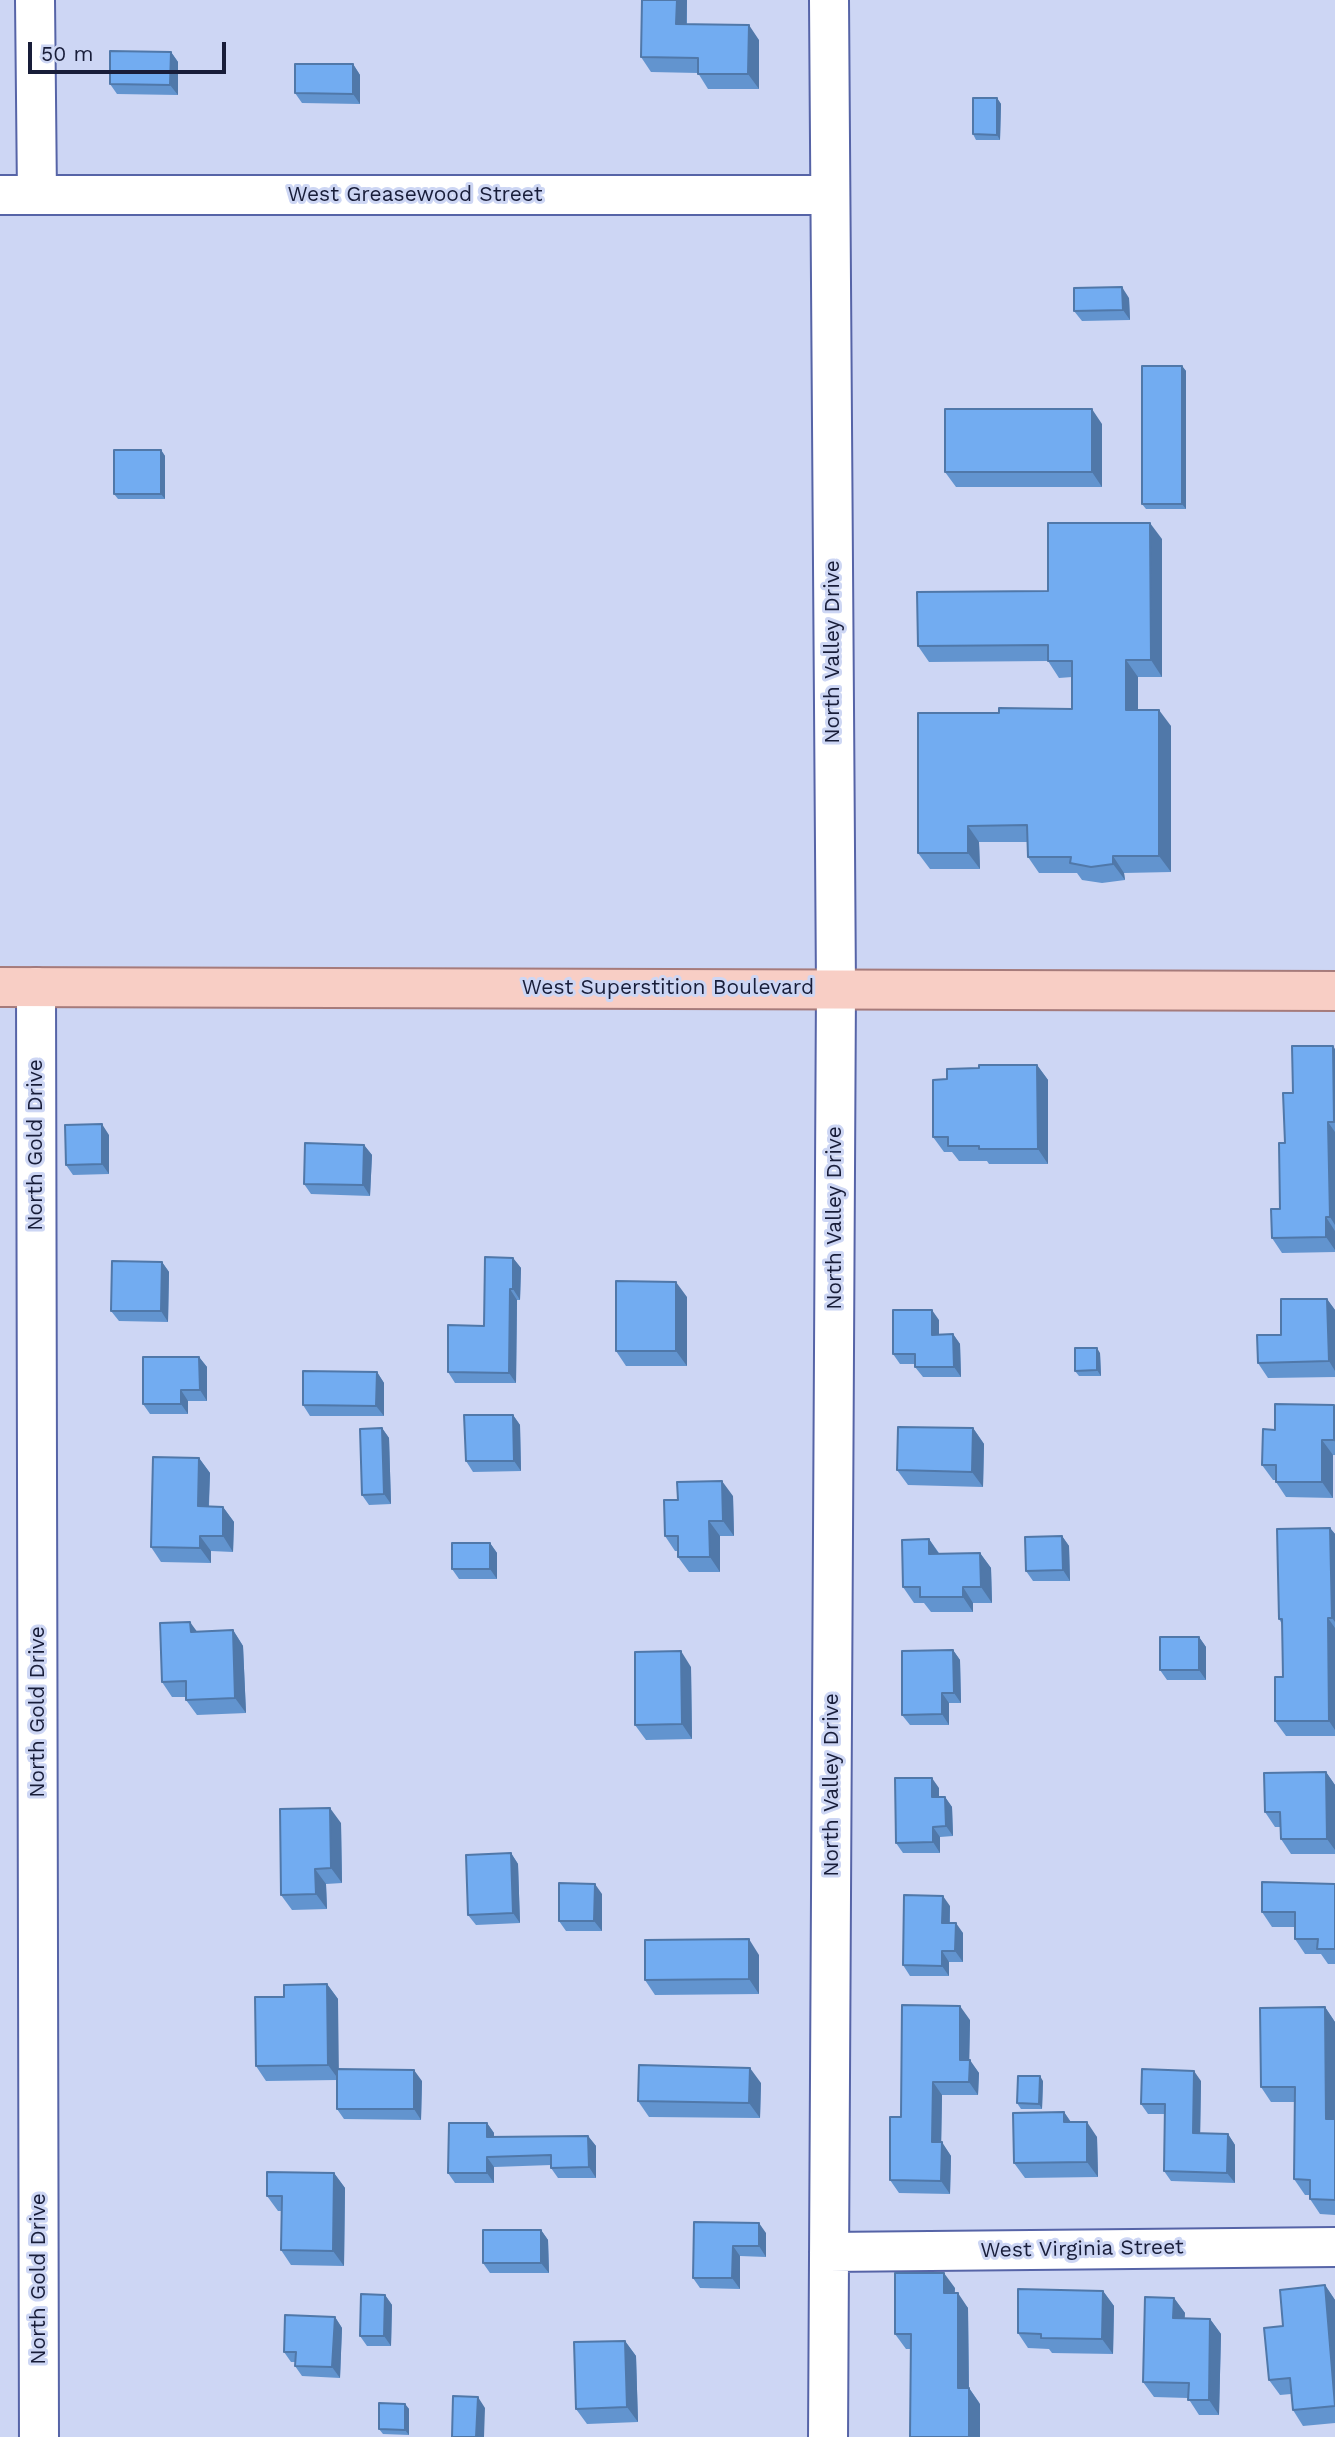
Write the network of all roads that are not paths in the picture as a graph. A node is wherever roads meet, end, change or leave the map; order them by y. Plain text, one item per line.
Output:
1 (35, 0) edge
2 (829, 0) edge
3 (18, 195) edge
4 (830, 195) junction
5 (18, 987) edge
6 (836, 988) junction
7 (1335, 991) edge
8 (1335, 2248) edge
9 (829, 2252) junction
10 (40, 2437) edge
11 (828, 2437) edge

1 - 3 street
2 - 4 street, North Valley Drive
3 - 4 street, West Greasewood Street
4 - 6 street, North Valley Drive
5 - 6 main road, West Superstition Boulevard
5 - 10 street, North Gold Drive
6 - 7 main road, West Superstition Boulevard
6 - 9 street, North Valley Drive
8 - 9 street, West Virginia Street
9 - 11 street, North Valley Drive

